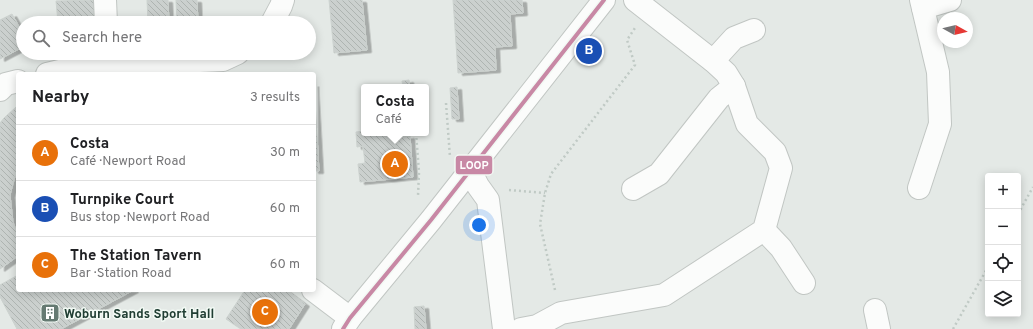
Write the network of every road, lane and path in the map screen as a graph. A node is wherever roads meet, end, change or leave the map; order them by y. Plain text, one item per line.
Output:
1 (105, 0) edge
2 (283, 0) edge
3 (604, 0) edge
4 (950, 0) edge
5 (922, 4) edge
6 (642, 5) edge
7 (106, 16) edge
8 (276, 16) edge
9 (754, 30) dead end
10 (105, 60) edge
11 (713, 61) junction
12 (56, 72) edge
13 (16, 82) edge
14 (734, 86) junction
15 (0, 90) edge
16 (446, 103) dead end
17 (416, 136) edge
18 (470, 170) junction
19 (1033, 187) edge
20 (919, 188) dead end
21 (633, 189) dead end
22 (544, 193) junction
23 (418, 196) dead end
24 (488, 200) junction
25 (1021, 209) edge
26 (764, 230) junction
27 (985, 272) edge
28 (804, 283) dead end
29 (315, 292) edge
30 (561, 313) junction
31 (347, 323) edge
32 (504, 329) edge
33 (520, 329) edge
34 (954, 329) edge

1 - 7 street
2 - 8 street
3 - 18 street
4 - 5 street
5 - 20 street
6 - 11 street
6 - 22 path
9 - 11 street
10 - 12 street
11 - 14 street
13 - 15 street
14 - 21 street
14 - 26 street
16 - 18 path
17 - 23 path
18 - 24 street
18 - 31 street
19 - 25 path
22 - 24 path
22 - 30 path
24 - 32 street
26 - 28 street
26 - 30 street
27 - 34 path
29 - 31 street
30 - 33 street

